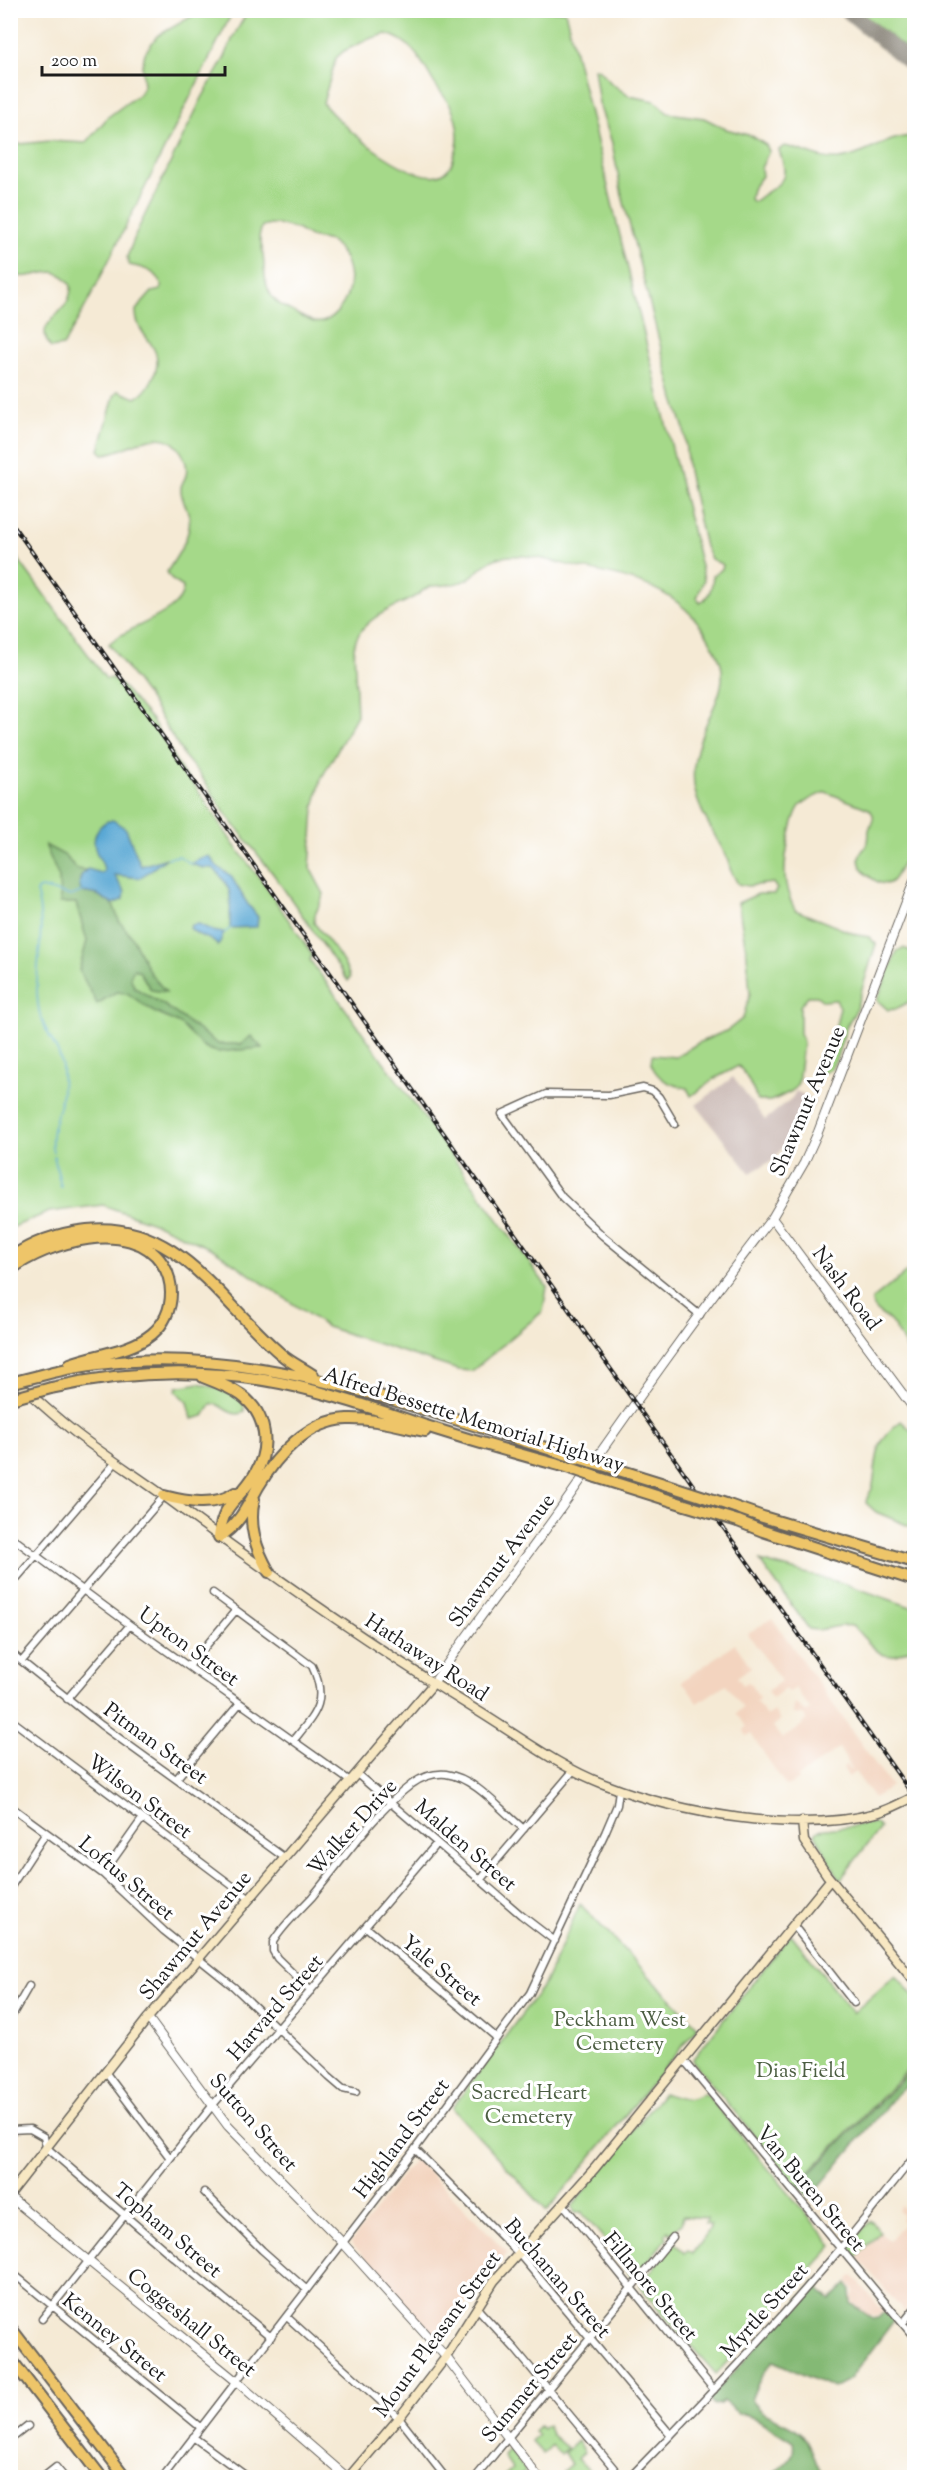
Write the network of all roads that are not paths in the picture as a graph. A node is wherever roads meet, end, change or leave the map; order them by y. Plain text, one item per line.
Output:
1 (915, 881) edge
2 (675, 1124) dead end
3 (772, 1218) junction
4 (10, 1258) edge
5 (10, 1270) edge
6 (700, 1315) junction
7 (194, 1374) junction
8 (42, 1375) junction
9 (10, 1376) edge
10 (321, 1380) junction
11 (10, 1383) edge
12 (10, 1399) edge
13 (915, 1409) edge
14 (475, 1442) junction
15 (116, 1462) junction
16 (259, 1485) junction
17 (243, 1488) junction
18 (164, 1496) junction
19 (10, 1536) edge
20 (219, 1537) junction
21 (36, 1555) junction
22 (915, 1562) edge
23 (269, 1572) junction
24 (915, 1580) edge
25 (10, 1586) edge
26 (84, 1589) junction
27 (213, 1593) dead end
28 (236, 1610) junction
29 (130, 1625) junction
30 (10, 1652) edge
31 (22, 1661) junction
32 (190, 1665) junction
33 (433, 1684) junction
34 (67, 1699) junction
35 (240, 1703) junction
36 (10, 1719) edge
37 (294, 1740) junction
38 (573, 1771) junction
39 (354, 1777) junction
40 (177, 1778) junction
41 (619, 1790) junction
42 (915, 1797) edge
43 (391, 1803) junction
44 (10, 1806) edge
45 (142, 1819) junction
46 (802, 1821) junction
47 (524, 1829) junction
48 (46, 1833) junction
49 (437, 1843) junction
50 (285, 1858) junction
51 (103, 1874) junction
52 (481, 1879) junction
53 (830, 1880) junction
54 (10, 1888) edge
55 (250, 1899) junction
56 (794, 1926) junction
57 (366, 1927) junction
58 (555, 1941) junction
59 (199, 1958) junction
60 (915, 1981) edge
61 (30, 1986) dead end
62 (311, 1991) junction
63 (854, 2003) dead end
64 (148, 2018) junction
65 (10, 2019) edge
66 (277, 2030) junction
67 (497, 2038) junction
68 (683, 2059) junction
69 (106, 2073) junction
70 (356, 2092) dead end
71 (212, 2106) junction
72 (10, 2130) edge
73 (46, 2147) junction
74 (415, 2149) junction
75 (915, 2157) edge
76 (170, 2158) junction
77 (204, 2192) dead end
78 (10, 2195) edge
79 (563, 2204) junction
80 (124, 2216) junction
81 (673, 2237) dead end
82 (342, 2242) junction
83 (840, 2249) junction
84 (519, 2254) junction
85 (88, 2260) junction
86 (10, 2271) edge
87 (630, 2288) junction
88 (306, 2289) junction
89 (52, 2306) junction
90 (477, 2308) junction
91 (915, 2309) edge
92 (286, 2317) junction
93 (42, 2319) dead end
94 (903, 2323) junction
95 (10, 2327) edge
96 (271, 2337) junction
97 (915, 2337) edge
98 (591, 2339) junction
99 (446, 2357) junction
100 (10, 2358) edge
101 (236, 2381) junction
102 (548, 2390) junction
103 (714, 2390) junction
104 (399, 2418) junction
105 (28, 2426) dead end
106 (200, 2427) junction
107 (671, 2435) junction
108 (193, 2437) junction
109 (509, 2438) junction
110 (10, 2440) edge
111 (42, 2478) edge
112 (65, 2478) edge
113 (102, 2478) edge
114 (126, 2478) edge
115 (162, 2478) edge
116 (249, 2478) edge
117 (348, 2478) edge
118 (446, 2478) edge
119 (475, 2478) edge
120 (539, 2478) edge
121 (622, 2478) edge
122 (629, 2478) edge

1 - 3 street, Shawmut Avenue
2 - 6 street
3 - 6 street, Shawmut Avenue
3 - 13 street, Nash Road
4 - 10 highway
5 - 8 highway
6 - 33 street, Shawmut Avenue
7 - 12 highway, Alfred Bessette Memorial Highway, bridge
7 - 14 highway, Alfred Bessette Memorial Highway
7 - 17 highway
8 - 10 highway, Alfred Bessette Memorial Highway
8 - 11 highway, Alfred Bessette Memorial Highway, bridge
9 - 15 main road, Hathaway Road
10 - 22 highway, Alfred Bessette Memorial Highway, bridge
14 - 16 highway
14 - 24 highway, Alfred Bessette Memorial Highway, bridge
15 - 18 main road, Hathaway Road
15 - 21 street
16 - 20 highway
16 - 23 highway
17 - 18 highway
17 - 20 highway
18 - 20 main road, Hathaway Road
18 - 26 street
19 - 21 street, Upton Street
20 - 23 main road, Hathaway Road
21 - 25 street
21 - 26 street, Upton Street
23 - 33 main road, Hathaway Road
26 - 29 street, Upton Street
26 - 31 street
27 - 28 street
28 - 32 street
28 - 37 street
29 - 32 street, Upton Street
29 - 34 street
30 - 31 street, Pitman Street
31 - 34 street, Pitman Street
32 - 35 street, Upton Street
33 - 38 main road, Hathaway Road
33 - 39 main road, Shawmut Avenue
34 - 40 street, Pitman Street
35 - 37 street, Upton Street
35 - 40 street
36 - 45 street, Wilson Street
37 - 39 street, Upton Street
38 - 41 main road, Hathaway Road
38 - 47 street
39 - 43 street, Malden Street
39 - 50 main road, Shawmut Avenue
40 - 50 street, Pitman Street
41 - 46 main road, Hathaway Road
41 - 58 street, Highland Street
42 - 46 main road, Hathaway Road
43 - 47 street, Walker Drive
43 - 49 street, Malden Street
43 - 62 street, Walker Drive
44 - 48 street, Loftus Street
45 - 51 street
45 - 55 street, Wilson Street
46 - 53 main road
47 - 52 street
48 - 51 street, Loftus Street
48 - 54 street
49 - 52 street, Malden Street
49 - 57 street, Harvard Street
50 - 55 main road, Shawmut Avenue
51 - 59 street, Loftus Street
52 - 58 street, Malden Street
53 - 56 main road, Mount Pleasant Street
53 - 60 main road
55 - 59 main road, Shawmut Avenue
56 - 63 street
56 - 68 main road, Mount Pleasant Street
57 - 62 street, Harvard Street
57 - 67 street, Yale Street
58 - 67 street, Highland Street
59 - 64 main road, Shawmut Avenue
59 - 66 street, Loftus Street
61 - 65 street
62 - 66 street, Harvard Street
64 - 69 main road, Shawmut Avenue
64 - 71 street, Sutton Street
66 - 70 street, Loftus Street
66 - 71 street, Harvard Street
67 - 74 street, Highland Street
68 - 79 main road, Mount Pleasant Street
68 - 83 street, Van Buren Street
69 - 73 main road, Shawmut Avenue
69 - 76 street
71 - 76 street, Harvard Street
71 - 82 street, Sutton Street
72 - 73 street, Topham Street
73 - 78 main road, Shawmut Avenue
73 - 80 street, Topham Street
74 - 82 street, Highland Street
74 - 84 street, Buchanan Street
75 - 83 street, Myrtle Street
76 - 80 street, Harvard Street
77 - 88 street
78 - 85 street, Coggeshall Street
79 - 84 main road, Mount Pleasant Street
79 - 87 street, Fillmore Street
80 - 85 street, Harvard Street
80 - 96 street, Topham Street
81 - 87 street, Summer Street
82 - 88 street, Highland Street
82 - 99 street, Sutton Street
83 - 94 street, Van Buren Street
83 - 103 street, Myrtle Street
84 - 90 main road, Mount Pleasant Street
84 - 98 street, Buchanan Street
85 - 89 street, Harvard Street
85 - 101 street, Coggeshall Street
86 - 89 street, Kenney Street
87 - 98 street, Summer Street
87 - 103 street, Fillmore Street
88 - 92 street, Highland Street
89 - 93 street, Harvard Street
89 - 106 street, Kenney Street
90 - 99 main road, Mount Pleasant Street
90 - 102 street
91 - 94 street
92 - 96 street, Highland Street
92 - 104 street
94 - 97 street, Van Buren Street
95 - 114 highway
96 - 101 street, Highland Street
98 - 102 street, Summer Street
98 - 107 street, Buchanan Street
99 - 104 main road, Mount Pleasant Street
99 - 109 street, Sutton Street
100 - 113 highway
101 - 106 street, Highland Street
101 - 117 street, Coggeshall Street
102 - 109 street, Summer Street
102 - 121 street
103 - 107 street, Myrtle Street
104 - 117 main road, Mount Pleasant Street
104 - 118 street
105 - 110 street
106 - 108 street, Highland Street
107 - 122 street, Myrtle Street
108 - 115 street, Highland Street
108 - 116 street
109 - 119 street, Summer Street
109 - 120 street, Sutton Street
111 - 112 street

